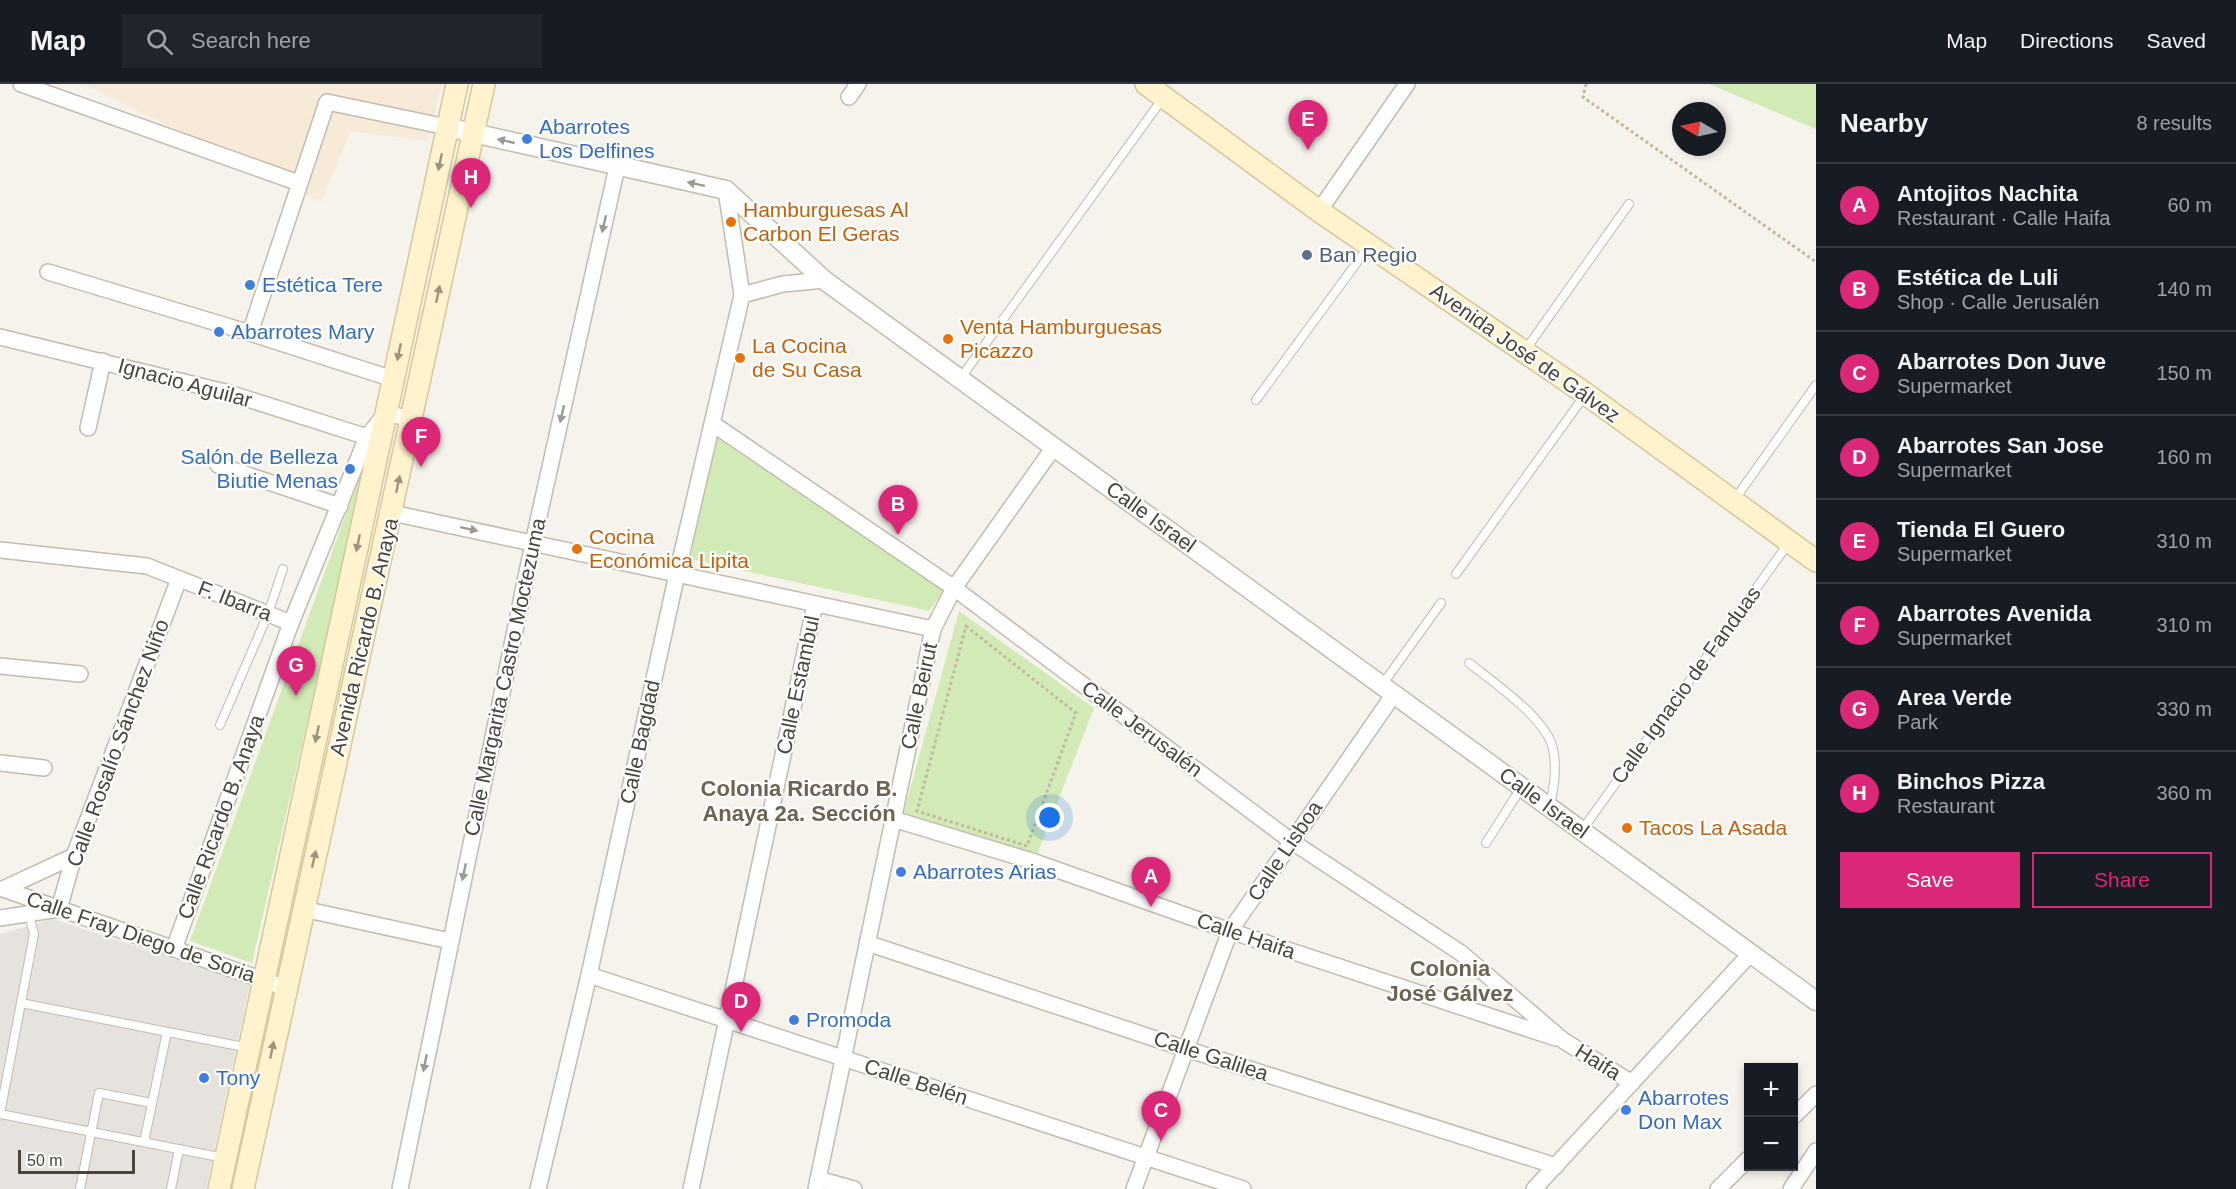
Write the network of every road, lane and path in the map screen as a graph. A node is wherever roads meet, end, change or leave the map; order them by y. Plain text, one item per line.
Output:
1 (21, 84) edge
2 (457, 84) edge
3 (484, 84) edge
4 (1146, 84) edge
5 (1407, 84) edge
6 (1586, 84) edge
7 (1164, 96) junction
8 (447, 127) junction
9 (472, 134) junction
10 (617, 167) junction
11 (299, 183) junction
12 (726, 190) junction
13 (1629, 204) dead end
14 (1319, 211) junction
15 (1370, 245) junction
16 (1816, 262) edge
17 (48, 272) dead end
18 (824, 280) junction
19 (742, 295) junction
20 (250, 333) junction
21 (0, 337) edge
22 (1523, 353) junction
23 (103, 361) junction
24 (393, 379) junction
25 (960, 379) junction
26 (1816, 385) edge
27 (1586, 394) junction
28 (1256, 400) dead end
29 (386, 413) junction
30 (411, 418) junction
31 (713, 424) junction
32 (88, 428) dead end
33 (367, 437) junction
34 (1053, 447) junction
35 (218, 465) dead end
36 (1734, 500) junction
37 (340, 506) junction
38 (392, 513) junction
39 (1790, 541) junction
40 (533, 543) junction
41 (0, 550) edge
42 (1816, 561) edge
43 (283, 569) dead end
44 (677, 574) junction
45 (1456, 574) dead end
46 (179, 579) junction
47 (954, 588) junction
48 (1441, 603) dead end
49 (815, 604) junction
50 (268, 614) junction
51 (291, 622) junction
52 (933, 629) junction
53 (1469, 663) dead end
54 (0, 666) edge
55 (80, 674) dead end
56 (1388, 689) junction
57 (220, 725) dead end
58 (0, 763) edge
59 (44, 768) dead end
60 (1522, 786) junction
61 (1550, 807) junction
62 (917, 811) joint
63 (893, 819) junction
64 (1582, 830) junction
65 (1292, 842) junction
66 (1486, 843) dead end
67 (74, 856) junction
68 (59, 909) junction
69 (303, 909) junction
70 (28, 912) junction
71 (0, 918) edge
72 (1230, 931) junction
73 (450, 940) junction
74 (867, 944) junction
75 (174, 949) junction
76 (1751, 953) junction
77 (589, 975) junction
78 (263, 980) junction
79 (286, 988) junction
80 (1816, 1001) edge
81 (21, 1003) junction
82 (728, 1021) junction
83 (167, 1032) junction
84 (1564, 1041) junction
85 (249, 1048) junction
86 (1186, 1049) junction
87 (843, 1058) junction
88 (1632, 1083) junction
89 (1816, 1094) edge
90 (152, 1103) junction
91 (1798, 1112) edge
92 (0, 1114) edge
93 (232, 1128) junction
94 (92, 1132) junction
95 (255, 1133) junction
96 (144, 1142) junction
97 (179, 1149) junction
98 (1816, 1152) edge
99 (1146, 1157) junction
100 (226, 1158) junction
101 (1744, 1164) edge
102 (1556, 1167) junction
103 (817, 1184) edge
104 (80, 1189) edge
105 (171, 1189) edge
106 (219, 1189) edge
107 (243, 1189) edge
108 (400, 1189) edge
109 (538, 1189) edge
110 (691, 1189) edge
111 (854, 1189) edge
112 (1134, 1189) edge
113 (1243, 1189) edge
114 (1534, 1189) edge
115 (1718, 1189) edge
116 (1791, 1189) edge

1 - 11 street
2 - 8 main road, Avenida Ricardo B. Anaya
3 - 9 main road, Avenida Ricardo B. Anaya
4 - 7 main road, Avenida José de Gálvez
5 - 14 street
6 - 16 path
7 - 14 main road, Avenida José de Gálvez
7 - 25 lane
8 - 9 street
8 - 11 street
8 -> 24 main road, Avenida Ricardo B. Anaya
10 -> 9 street
30 -> 9 main road, Avenida Ricardo B. Anaya
12 -> 10 street
10 -> 40 street, Calle Margarita Castro Moctezuma
11 - 20 street
12 - 18 street, Calle Israel
12 - 19 street, Calle Bagdad
13 - 22 lane
14 - 15 main road, Avenida José de Gálvez
15 - 22 main road, Avenida José de Gálvez
15 - 28 lane
17 - 20 street
18 - 19 street
18 - 25 street, Calle Israel
19 - 31 street, Calle Bagdad
20 - 24 street
21 - 23 street, Ignacio Aguilar
22 - 27 main road, Avenida José de Gálvez
23 - 32 street
23 - 33 street, Ignacio Aguilar
24 - 29 main road, Avenida Ricardo B. Anaya
25 - 34 street, Calle Israel
26 - 36 lane
27 - 36 main road, Avenida José de Gálvez
27 - 45 lane
29 - 30 street
29 - 33 street, Calle Ricardo B. Anaya
29 -> 78 main road, Avenida Ricardo B. Anaya
38 -> 30 main road, Avenida Ricardo B. Anaya
31 - 44 street, Calle Bagdad
31 - 47 street, Calle Jerusalén
33 - 37 street, Calle Ricardo B. Anaya
34 - 47 street, Calle Beirut
34 - 56 street, Calle Israel
35 - 37 street
36 - 39 main road, Avenida José de Gálvez
37 - 51 street, Calle Ricardo B. Anaya
38 -> 40 street
69 -> 38 main road, Avenida Ricardo B. Anaya
39 - 42 main road, Avenida José de Gálvez
39 - 64 lane, Calle Ignacio de Fanduas
40 - 44 street
40 -> 73 street, Calle Margarita Castro Moctezuma
41 - 46 street, F. Ibarra
43 - 50 lane
44 - 49 street
44 - 77 street, Calle Bagdad
46 - 50 street, F. Ibarra
46 - 67 street, Calle Rosalío Sánchez Niño
47 - 52 street, Calle Beirut
47 - 65 street, Calle Jerusalén
48 - 56 lane
49 - 52 street
49 - 82 street, Calle Estambul
50 - 51 street, F. Ibarra
50 - 57 lane
51 - 75 street, Calle Ricardo B. Anaya
52 - 63 street, Calle Beirut
53 - 61 lane
54 - 55 street
56 - 60 street, Calle Israel
56 - 65 street, Calle Lisboa
58 - 59 street
60 - 61 street, Calle Israel
60 - 66 lane
61 - 64 street, Calle Israel
62 - 62 path
63 - 72 street, Calle Haifa
63 - 74 street, Calle Beirut
64 - 76 street, Calle Israel
65 - 72 street, Calle Lisboa
65 - 84 street, Calle Jerusalén
67 - 68 street, Calle Rosalío Sánchez Niño
67 - 68 street, Calle Fray Diego de Soria
68 - 70 street
68 - 75 street, Calle Fray Diego de Soria
69 - 73 street
69 - 79 main road, Avenida Ricardo B. Anaya
70 - 71 street
70 - 81 lane
72 - 84 street, Calle Haifa
72 - 86 street, Calle Lisboa
73 -> 108 street, Calle Margarita Castro Moctezuma
74 - 86 street, Calle Galilea
74 - 87 street, Calle Beirut
75 - 78 street, Calle Fray Diego de Soria
76 - 80 street, Calle Israel
76 - 88 street
77 - 82 street, Calle Belén
77 - 109 street, Calle Bagdad
78 - 79 street, Calle Fray Diego de Soria
78 - 85 main road, Avenida Ricardo B. Anaya
95 -> 79 main road, Avenida Ricardo B. Anaya
81 - 83 lane
81 - 92 lane
82 - 87 street, Calle Belén
82 - 110 street, Calle Estambul
83 - 85 lane
83 - 90 lane
84 - 88 street, Haifa
85 - 93 main road, Avenida Ricardo B. Anaya
86 - 99 street, Calle Lisboa
86 - 102 street, Calle Galilea
87 - 99 street, Calle Belén
87 - 103 street, Calle Beirut
88 - 102 street
89 - 91 street
90 - 94 lane
90 - 96 lane
92 - 94 lane
93 - 95 main road
93 - 100 main road, Avenida Ricardo B. Anaya
94 - 96 lane
94 - 104 lane
95 - 107 main road, Avenida Ricardo B. Anaya
96 - 97 lane
97 - 100 lane
97 - 105 lane
98 - 116 street
99 - 112 street, Calle Lisboa
99 - 113 street, Calle Belén
100 - 106 main road, Avenida Ricardo B. Anaya
101 - 115 street
102 - 114 street
103 - 111 street

